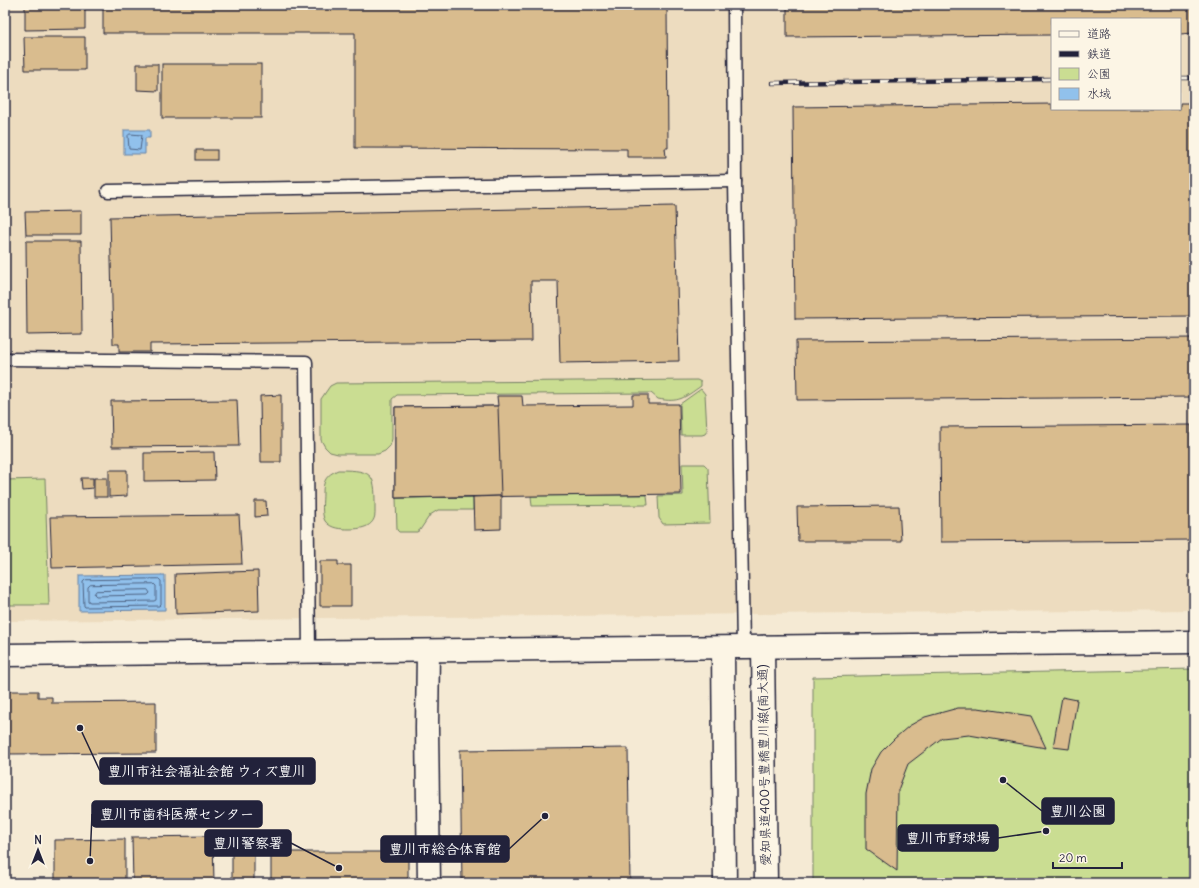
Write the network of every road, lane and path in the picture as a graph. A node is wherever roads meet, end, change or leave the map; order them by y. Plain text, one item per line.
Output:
1 (734, 5) edge
2 (735, 181) junction
3 (108, 191) dead end
4 (5, 359) edge
5 (1194, 642) edge
6 (743, 647) junction
7 (428, 651) junction
8 (309, 653) junction
9 (5, 655) edge
10 (429, 883) edge
11 (725, 883) edge
12 (766, 883) edge

1 - 2 lane
2 - 3 lane
2 - 6 lane
4 - 8 lane
5 - 6 street
6 - 7 street
6 - 11 street
6 - 12 street, 愛知県道400号豊橋豊川線(南大通)
7 - 8 street
7 - 10 street
8 - 9 street

